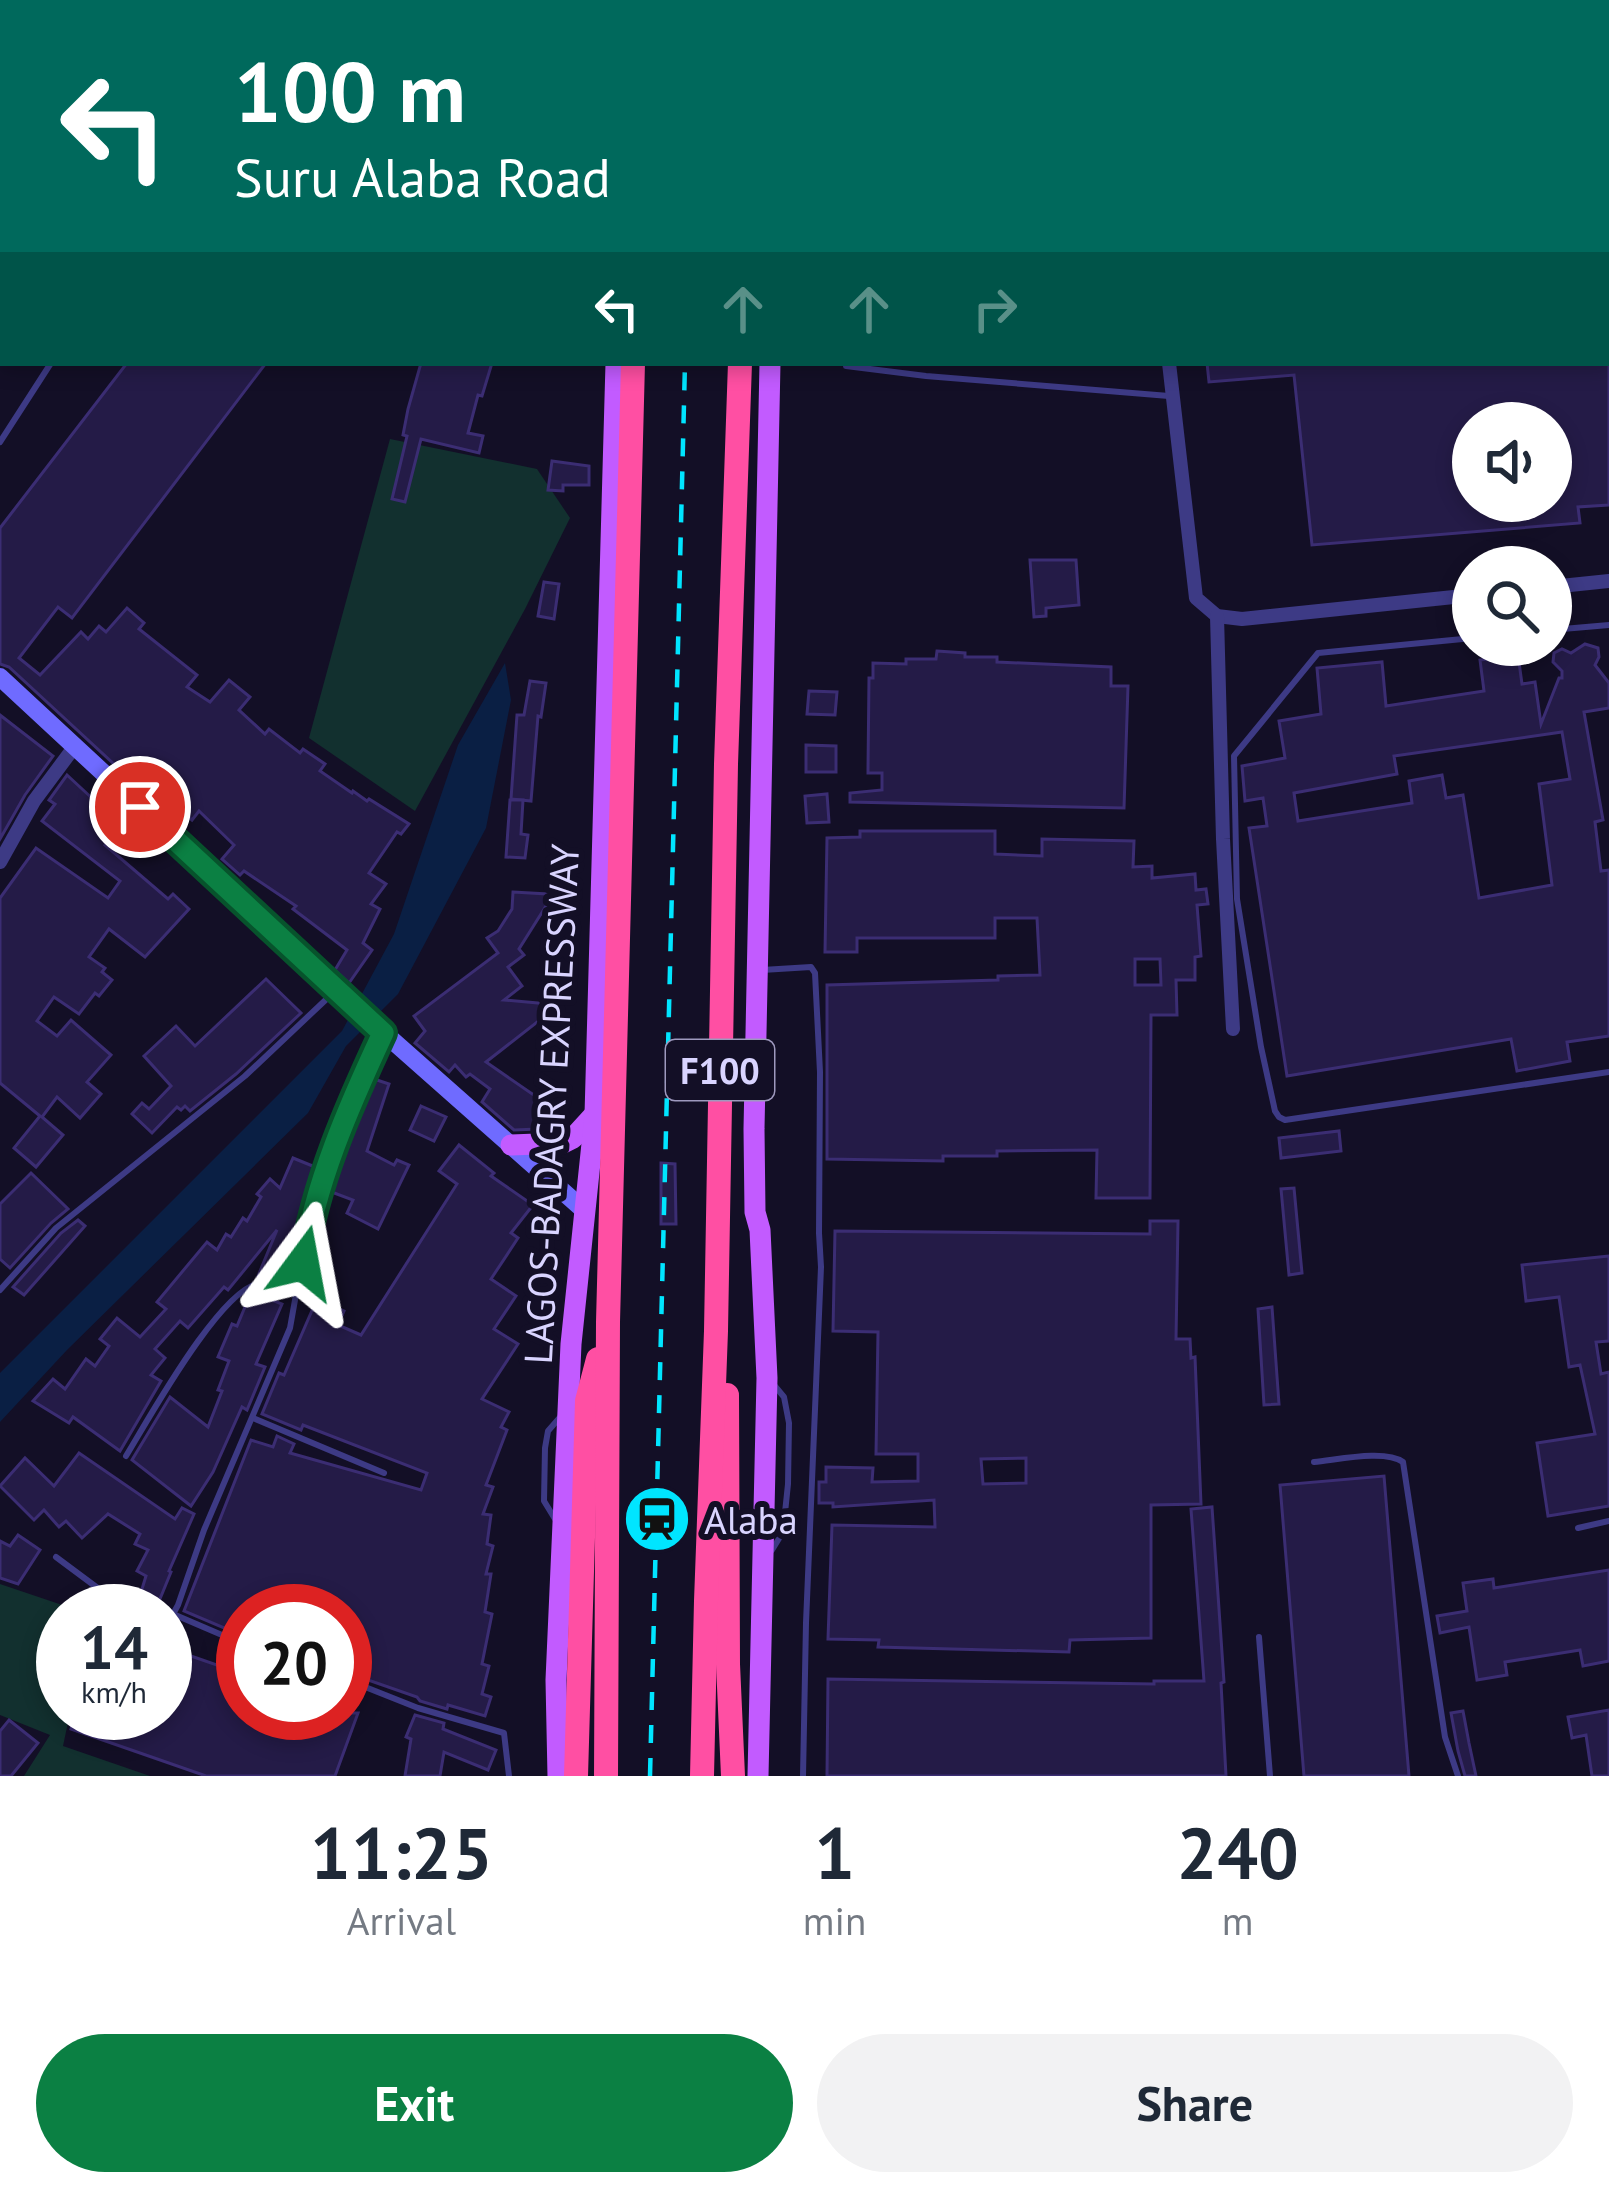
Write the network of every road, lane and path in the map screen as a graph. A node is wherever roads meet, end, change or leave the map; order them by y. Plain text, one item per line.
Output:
1 (49, 366) edge
2 (616, 366) edge
3 (633, 366) edge
4 (740, 366) edge
5 (770, 366) edge
6 (846, 366) edge
7 (1168, 366) edge
8 (1173, 397) junction
9 (0, 442) edge
10 (1609, 581) edge
11 (1572, 585) edge
12 (1452, 597) edge
13 (1217, 616) junction
14 (1609, 625) edge
15 (1572, 628) edge
16 (1452, 640) edge
17 (0, 677) edge
18 (75, 746) junction
19 (0, 862) edge
20 (757, 970) junction
21 (344, 995) junction
22 (379, 1029) junction
23 (1233, 1029) dead end
24 (1609, 1072) edge
25 (595, 1115) junction
26 (511, 1145) junction
27 (585, 1211) junction
28 (0, 1290) edge
29 (298, 1294) junction
30 (608, 1322) junction
31 (716, 1331) junction
32 (253, 1418) junction
33 (126, 1456) dead end
34 (1314, 1462) dead end
35 (384, 1473) dead end
36 (1609, 1521) edge
37 (1578, 1528) dead end
38 (56, 1557) dead end
39 (92, 1584) edge
40 (182, 1584) edge
41 (1259, 1637) dead end
42 (372, 1690) edge
43 (509, 1776) edge
44 (558, 1776) edge
45 (576, 1776) edge
46 (606, 1776) edge
47 (702, 1776) edge
48 (733, 1776) edge
49 (758, 1776) edge
50 (803, 1776) edge
51 (1270, 1776) edge
52 (1458, 1776) edge

1 - 9 lane
2 - 25 main road, LAGOS-BADAGRY EXPRESSWAY
3 - 30 highway, LAGOS-BADAGRY EXPRESSWAY / F100
4 - 31 highway, F100
5 - 20 main road
6 - 8 lane
7 - 8 street
8 - 13 street
10 - 11 street
12 - 13 street
13 - 23 street
14 - 15 lane
16 - 24 lane
17 - 18 street
18 - 19 street
18 - 21 street
20 - 49 main road
20 - 50 lane
21 - 22 street
21 - 28 lane
22 - 26 street
22 - 29 lane
25 - 26 main road
25 - 27 main road, LAGOS-BADAGRY EXPRESSWAY
26 - 27 street
27 - 44 main road, LAGOS-BADAGRY EXPRESSWAY
29 - 32 lane
29 - 33 lane
30 - 45 highway
30 - 46 highway, LAGOS-BADAGRY EXPRESSWAY / F100
31 - 47 highway, F100
31 - 48 highway
32 - 35 lane
32 - 40 lane
34 - 52 lane
36 - 37 lane
38 - 39 lane
41 - 51 lane
42 - 43 lane

